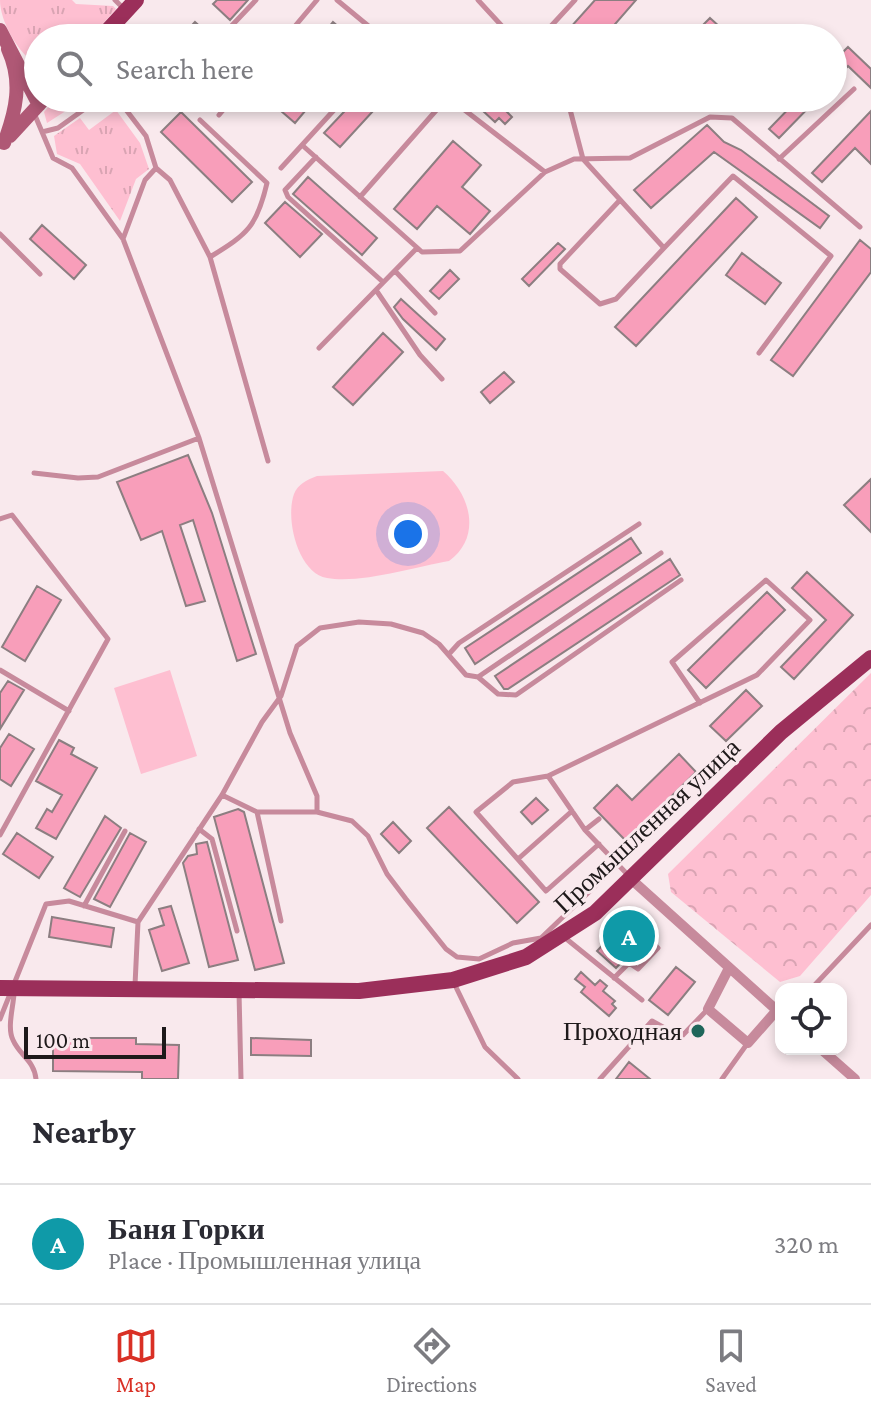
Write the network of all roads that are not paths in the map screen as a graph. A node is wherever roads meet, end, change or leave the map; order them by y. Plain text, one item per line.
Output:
1 (256, 0) edge
2 (317, 0) edge
3 (337, 0) edge
4 (478, 0) edge
5 (575, 0) edge
6 (123, 3) edge
7 (112, 24) edge
8 (233, 24) edge
9 (297, 24) edge
10 (366, 24) edge
11 (500, 24) edge
12 (553, 24) edge
13 (0, 30) edge
14 (8, 49) junction
15 (24, 62) edge
16 (24, 77) edge
17 (854, 89) dead end
18 (847, 96) edge
19 (32, 112) edge
20 (40, 112) edge
21 (80, 112) edge
22 (128, 112) edge
23 (221, 112) edge
24 (332, 112) edge
25 (436, 112) edge
26 (466, 112) edge
27 (571, 112) edge
28 (829, 112) edge
29 (219, 115) dead end
30 (200, 120) dead end
31 (42, 132) junction
32 (302, 145) junction
33 (2, 146) edge
34 (316, 157) junction
35 (583, 159) junction
36 (779, 159) junction
37 (156, 168) junction
38 (281, 168) dead end
39 (545, 172) junction
40 (360, 197) junction
41 (620, 200) junction
42 (860, 227) dead end
43 (0, 234) edge
44 (123, 239) junction
45 (417, 248) junction
46 (664, 248) junction
47 (210, 257) junction
48 (395, 271) junction
49 (40, 274) dead end
50 (383, 282) junction
51 (376, 290) junction
52 (435, 313) dead end
53 (319, 348) dead end
54 (759, 353) dead end
55 (442, 379) dead end
56 (199, 438) junction
57 (268, 461) dead end
58 (34, 473) dead end
59 (0, 519) edge
60 (639, 524) dead end
61 (661, 553) dead end
62 (681, 580) dead end
63 (449, 654) junction
64 (871, 658) edge
65 (0, 670) edge
66 (478, 677) junction
67 (281, 696) junction
68 (700, 703) junction
69 (69, 711) junction
70 (548, 776) junction
71 (222, 795) junction
72 (572, 811) junction
73 (257, 812) junction
74 (317, 812) junction
75 (599, 819) dead end
76 (199, 829) junction
77 (585, 830) junction
78 (125, 831) dead end
79 (0, 835) edge
80 (599, 844) junction
81 (518, 859) junction
82 (614, 868) dead end
83 (632, 880) junction
84 (84, 906) junction
85 (281, 921) dead end
86 (138, 922) junction
87 (871, 925) edge
88 (237, 931) dead end
89 (564, 936) junction
90 (650, 940) dead end
91 (729, 968) junction
92 (614, 978) junction
93 (453, 980) junction
94 (817, 983) edge
95 (7, 989) edge
96 (135, 990) junction
97 (239, 991) junction
98 (642, 1000) dead end
99 (775, 1007) edge
100 (708, 1009) junction
101 (775, 1016) edge
102 (0, 1019) edge
103 (748, 1043) junction
104 (828, 1055) edge
105 (36, 1079) edge
106 (241, 1079) edge
107 (518, 1079) edge
108 (600, 1079) edge
109 (722, 1079) edge
110 (855, 1079) edge

1 - 8 lane
2 - 9 lane
3 - 10 lane
4 - 11 lane
5 - 12 lane
6 - 7 main road
13 - 14 street
14 - 15 street
14 - 16 street
14 - 33 street
17 - 18 lane
19 - 33 street
20 - 31 lane
21 - 31 lane
22 - 37 lane
23 - 29 lane
24 - 32 lane
25 - 40 lane
26 - 39 lane
27 - 35 lane
28 - 36 lane
30 - 47 lane
31 - 44 lane
32 - 34 lane
32 - 38 lane
34 - 40 lane
34 - 50 lane
35 - 36 lane
35 - 39 lane
35 - 41 lane
36 - 42 lane
37 - 44 lane
37 - 47 lane
39 - 45 lane
40 - 45 lane
41 - 46 lane
41 - 46 lane
43 - 49 lane
44 - 56 lane
45 - 48 lane
46 - 54 lane
47 - 57 lane
48 - 50 lane
48 - 52 lane
50 - 51 lane
51 - 53 lane
51 - 55 lane
56 - 58 lane
56 - 67 lane
59 - 69 lane
60 - 63 lane
61 - 66 lane
62 - 66 lane
63 - 66 lane
63 - 67 lane
64 - 83 main road, Промышленная улица
65 - 69 lane
67 - 71 lane
67 - 74 lane
68 - 68 lane
68 - 70 lane
69 - 79 lane
70 - 72 lane
70 - 81 lane
71 - 73 lane
71 - 76 lane
72 - 77 lane
72 - 81 lane
73 - 74 lane
73 - 85 lane
74 - 82 lane
75 - 77 lane
76 - 86 lane
76 - 88 lane
77 - 80 lane
78 - 84 lane
80 - 81 lane
80 - 83 lane
83 - 89 main road, Промышленная улица
83 - 91 street
84 - 86 lane
84 - 95 lane
86 - 96 lane
87 - 94 lane
89 - 92 lane
89 - 93 main road, Промышленная улица
90 - 92 lane
91 - 99 street
91 - 100 street
92 - 98 lane
93 - 97 main road, Промышленная улица
93 - 107 lane
95 - 96 main road, Промышленная улица
95 - 102 lane
95 - 105 lane
96 - 97 main road, Промышленная улица
97 - 106 lane
100 - 103 street
100 - 108 lane
101 - 103 street
103 - 109 lane
104 - 110 street

